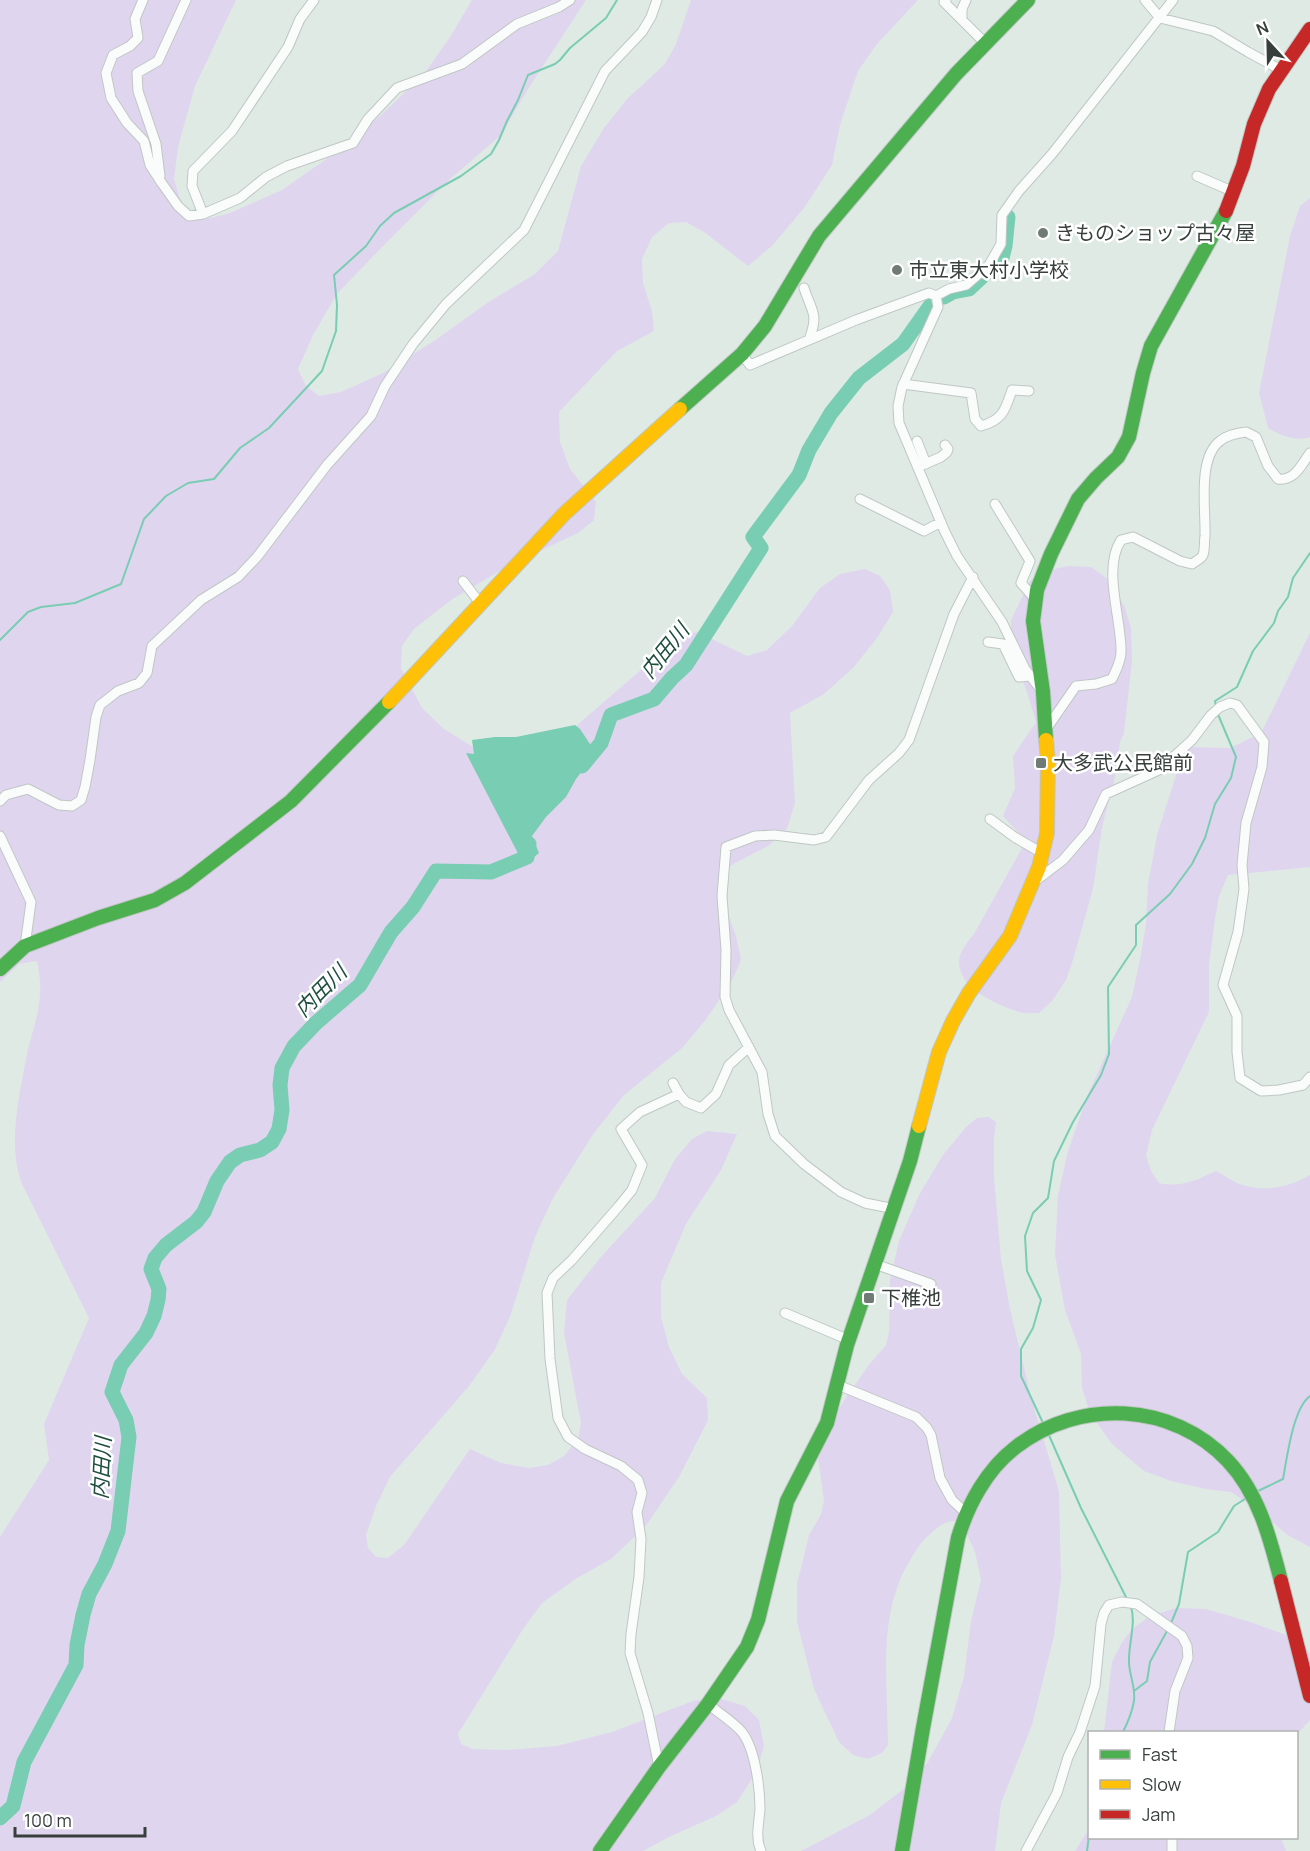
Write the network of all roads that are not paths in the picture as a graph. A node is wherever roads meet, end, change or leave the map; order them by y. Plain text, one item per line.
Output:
1 (143, 0) edge
2 (186, 0) edge
3 (314, 0) edge
4 (570, 0) edge
5 (657, 0) edge
6 (946, 0) edge
7 (966, 0) edge
8 (1028, 0) edge
9 (1145, 0) edge
10 (1173, 0) edge
11 (1160, 18) junction
12 (962, 20) junction
13 (1310, 29) edge
14 (986, 44) junction
15 (1281, 70) junction
16 (1197, 176) dead end
17 (161, 182) junction
18 (1234, 192) junction
19 (203, 214) junction
20 (804, 288) dead end
21 (936, 296) junction
22 (809, 340) junction
23 (742, 354) junction
24 (903, 384) junction
25 (1029, 391) dead end
26 (917, 441) dead end
27 (945, 445) dead end
28 (1310, 453) edge
29 (922, 465) junction
30 (860, 499) dead end
31 (995, 504) dead end
32 (940, 522) junction
33 (973, 577) junction
34 (463, 581) dead end
35 (1036, 600) junction
36 (480, 603) junction
37 (988, 642) dead end
38 (1030, 676) junction
39 (1043, 692) junction
40 (1047, 728) junction
41 (0, 801) edge
42 (990, 819) dead end
43 (0, 836) edge
44 (1042, 852) junction
45 (1034, 883) junction
46 (26, 946) junction
47 (0, 969) edge
48 (749, 1047) junction
49 (1310, 1077) edge
50 (673, 1083) dead end
51 (679, 1094) junction
52 (895, 1209) junction
53 (875, 1264) junction
54 (932, 1284) dead end
55 (785, 1313) dead end
56 (849, 1340) junction
57 (838, 1385) junction
58 (966, 1513) junction
59 (1310, 1696) edge
60 (708, 1704) junction
61 (1168, 1731) edge
62 (659, 1767) junction
63 (600, 1851) edge
64 (761, 1851) edge
65 (902, 1851) edge
66 (1026, 1851) edge

1 - 17 street
2 - 17 street
3 - 19 street
4 - 19 street
5 - 41 street
6 - 12 street
7 - 12 street
8 - 14 street
9 - 11 street
10 - 11 street
11 - 15 street
11 - 21 street
12 - 14 street
13 - 15 street
14 - 23 street
15 - 18 street
16 - 18 street
17 - 19 street
18 - 35 street
20 - 22 street
21 - 22 street
21 - 24 street
22 - 23 street
23 - 36 street
24 - 25 street
24 - 29 street
26 - 29 street
27 - 29 street
28 - 40 street
29 - 32 street
30 - 32 street
31 - 35 street
32 - 33 street
33 - 38 street
33 - 48 street
34 - 36 street
35 - 39 street
36 - 46 street
37 - 38 street
38 - 39 street
39 - 40 street
40 - 44 street
42 - 44 street
43 - 46 street
44 - 45 street
45 - 49 street
45 - 52 street
46 - 47 street
48 - 51 street
48 - 52 street
50 - 51 street
51 - 62 street
52 - 53 street
53 - 54 street
53 - 56 street
55 - 56 street
56 - 57 street
57 - 58 street
57 - 60 street
58 - 59 street
58 - 65 street
60 - 62 street
60 - 64 street
61 - 66 street
62 - 63 street

